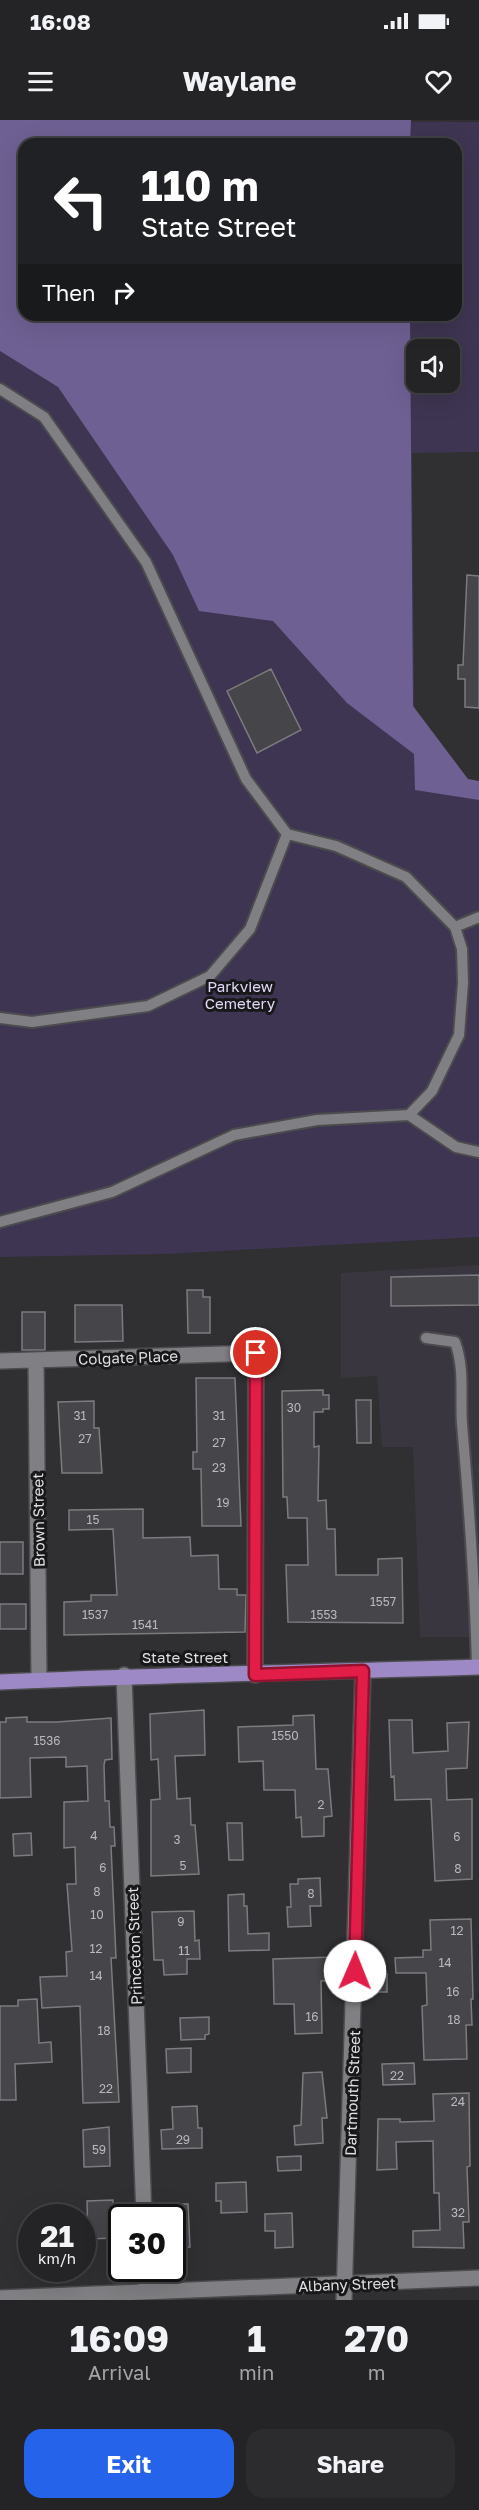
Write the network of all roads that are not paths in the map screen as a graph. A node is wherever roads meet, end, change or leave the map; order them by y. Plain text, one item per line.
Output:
1 (0, 389) edge
2 (287, 834) junction
3 (479, 917) edge
4 (455, 927) junction
5 (0, 1018) edge
6 (409, 1115) junction
7 (479, 1152) edge
8 (0, 1222) edge
9 (426, 1338) dead end
10 (0, 1361) edge
11 (36, 1361) junction
12 (478, 1667) edge
13 (363, 1671) junction
14 (255, 1675) junction
15 (124, 1676) junction
16 (39, 1680) junction
17 (0, 1682) edge
18 (144, 2204) edge
19 (479, 2278) edge
20 (146, 2282) edge
21 (346, 2284) junction
22 (146, 2291) junction
23 (0, 2298) edge
24 (27, 2298) edge
25 (344, 2300) edge

1 - 2 lane
2 - 4 lane
2 - 5 lane
3 - 4 lane
4 - 6 lane
6 - 7 lane
6 - 8 lane
9 - 12 lane
10 - 11 street, Colgate Place
11 - 14 street, Colgate Place
11 - 16 street, Brown Street
12 - 13 main road, State Street
13 - 14 main road, State Street
13 - 21 street, Dartmouth Street
14 - 15 main road, State Street
15 - 16 main road, State Street
15 - 18 street, Princeton Street
16 - 17 main road, State Street
19 - 21 street, Albany Street
20 - 22 street
21 - 22 street, Albany Street
21 - 25 street, Dartmouth Street
22 - 24 street, Albany Street
23 - 24 street, Albany Street

